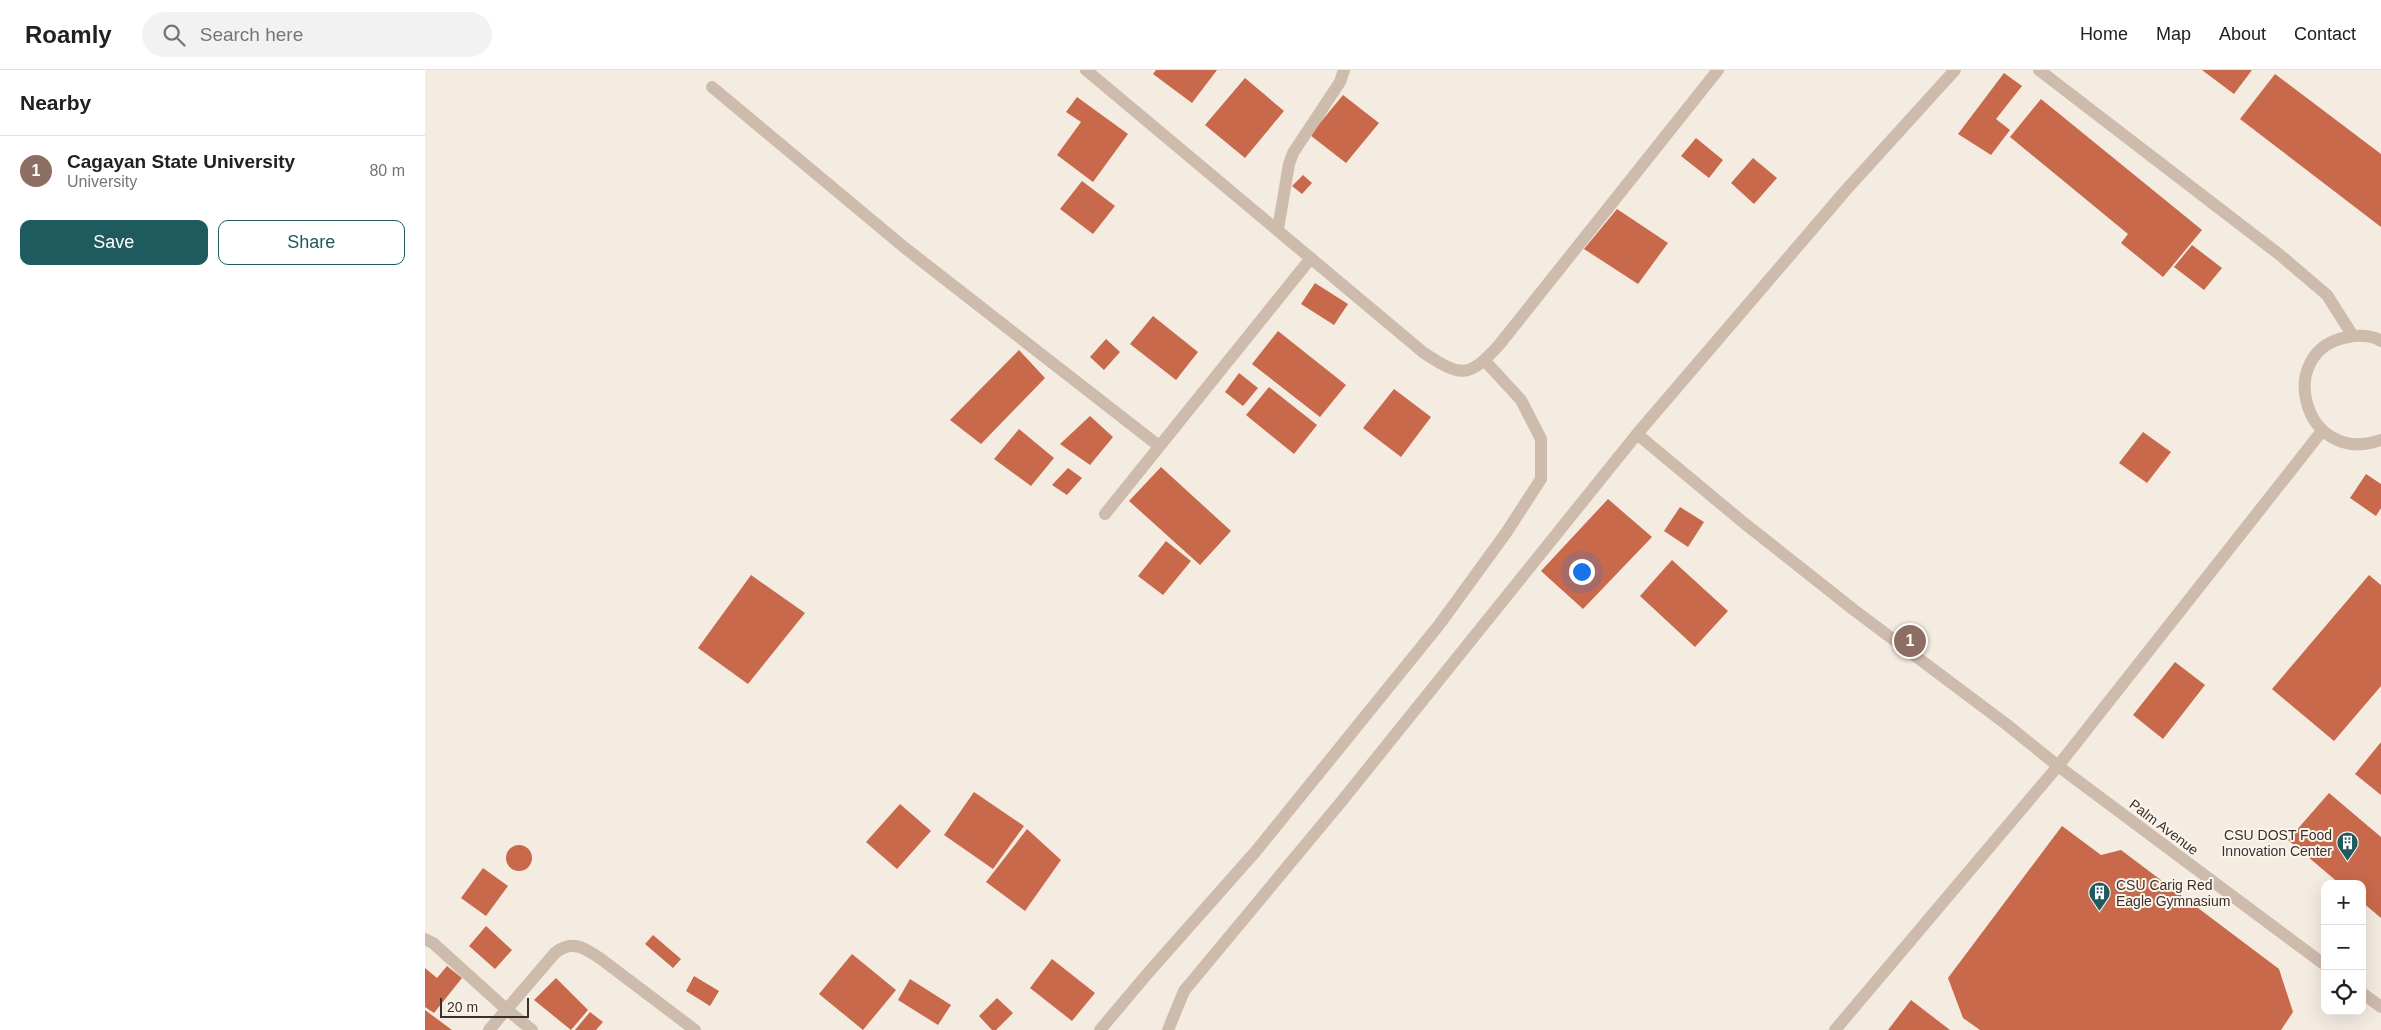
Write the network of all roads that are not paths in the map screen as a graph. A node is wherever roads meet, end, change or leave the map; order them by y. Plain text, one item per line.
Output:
1 (1086, 70) edge
2 (1344, 70) edge
3 (1718, 70) edge
4 (1955, 70) edge
5 (2039, 70) edge
6 (712, 87) dead end
7 (1279, 229) junction
8 (1311, 258) junction
9 (2353, 336) junction
10 (2381, 341) edge
11 (1485, 361) junction
12 (2322, 431) junction
13 (1637, 434) junction
14 (2381, 440) edge
15 (1159, 446) junction
16 (1105, 514) dead end
17 (2058, 766) junction
18 (425, 939) edge
19 (2321, 962) edge
20 (2366, 996) edge
21 (2381, 1007) edge
22 (506, 1010) junction
23 (489, 1030) edge
24 (532, 1030) edge
25 (695, 1030) edge
26 (1100, 1030) edge
27 (1168, 1030) edge
28 (1835, 1030) edge

1 - 7 street
2 - 7 street
3 - 11 street
4 - 13 street
5 - 9 street
6 - 15 street
7 - 8 street
8 - 11 street
8 - 15 street
9 - 10 street
9 - 12 street
11 - 26 street
12 - 14 street
12 - 17 street
13 - 17 street, Palm Avenue
13 - 27 street
15 - 16 street
17 - 19 street, Palm Avenue
17 - 28 street
18 - 22 street
20 - 21 street
22 - 23 street
22 - 24 street
22 - 25 street

